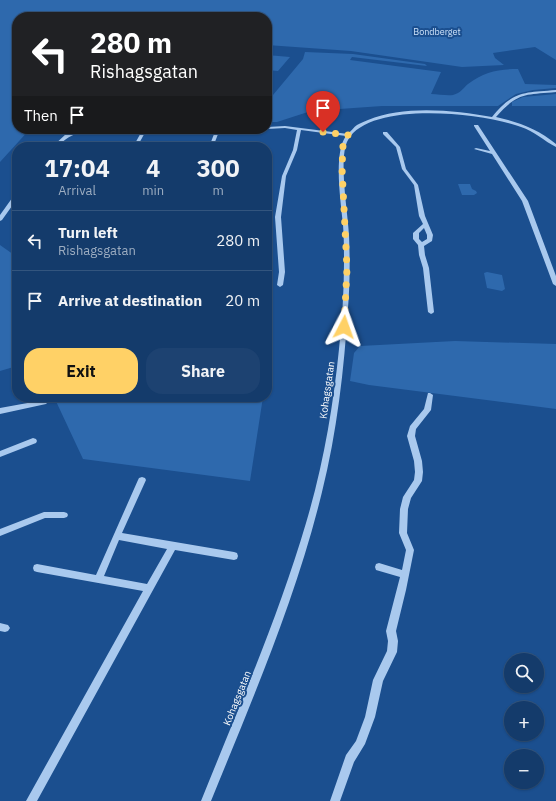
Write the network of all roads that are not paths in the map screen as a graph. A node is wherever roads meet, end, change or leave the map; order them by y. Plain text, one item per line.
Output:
1 (556, 91) edge
2 (494, 117) junction
3 (476, 126) dead end
4 (272, 128) edge
5 (299, 129) junction
6 (386, 133) dead end
7 (67, 134) edge
8 (348, 135) junction
9 (59, 142) edge
10 (556, 146) edge
11 (476, 149) dead end
12 (494, 153) junction
13 (12, 202) edge
14 (0, 218) edge
15 (425, 225) junction
16 (421, 245) junction
17 (556, 284) edge
18 (280, 285) dead end
19 (432, 312) dead end
20 (430, 395) dead end
21 (44, 402) dead end
22 (0, 410) edge
23 (33, 441) dead end
24 (0, 454) edge
25 (142, 480) dead end
26 (64, 515) dead end
27 (0, 533) edge
28 (117, 536) junction
29 (173, 546) junction
30 (234, 556) dead end
31 (379, 567) dead end
32 (37, 568) dead end
33 (405, 575) junction
34 (98, 579) junction
35 (149, 588) junction
36 (31, 801) edge
37 (206, 801) edge
38 (335, 801) edge

1 - 2 street
2 - 8 street
2 - 10 street
3 - 12 street
4 - 5 street
5 - 8 street
5 - 18 street
6 - 15 street
7 - 9 street
8 - 37 street, Kohagsgatan
11 - 12 street
12 - 17 street
13 - 14 street
15 - 16 street
15 - 16 street
16 - 19 street
20 - 33 street
21 - 22 street
23 - 24 street
25 - 28 street
26 - 27 street
28 - 29 street
28 - 34 street
29 - 30 street
29 - 35 street
31 - 33 street
32 - 34 street
33 - 38 street
34 - 35 street
35 - 36 street

